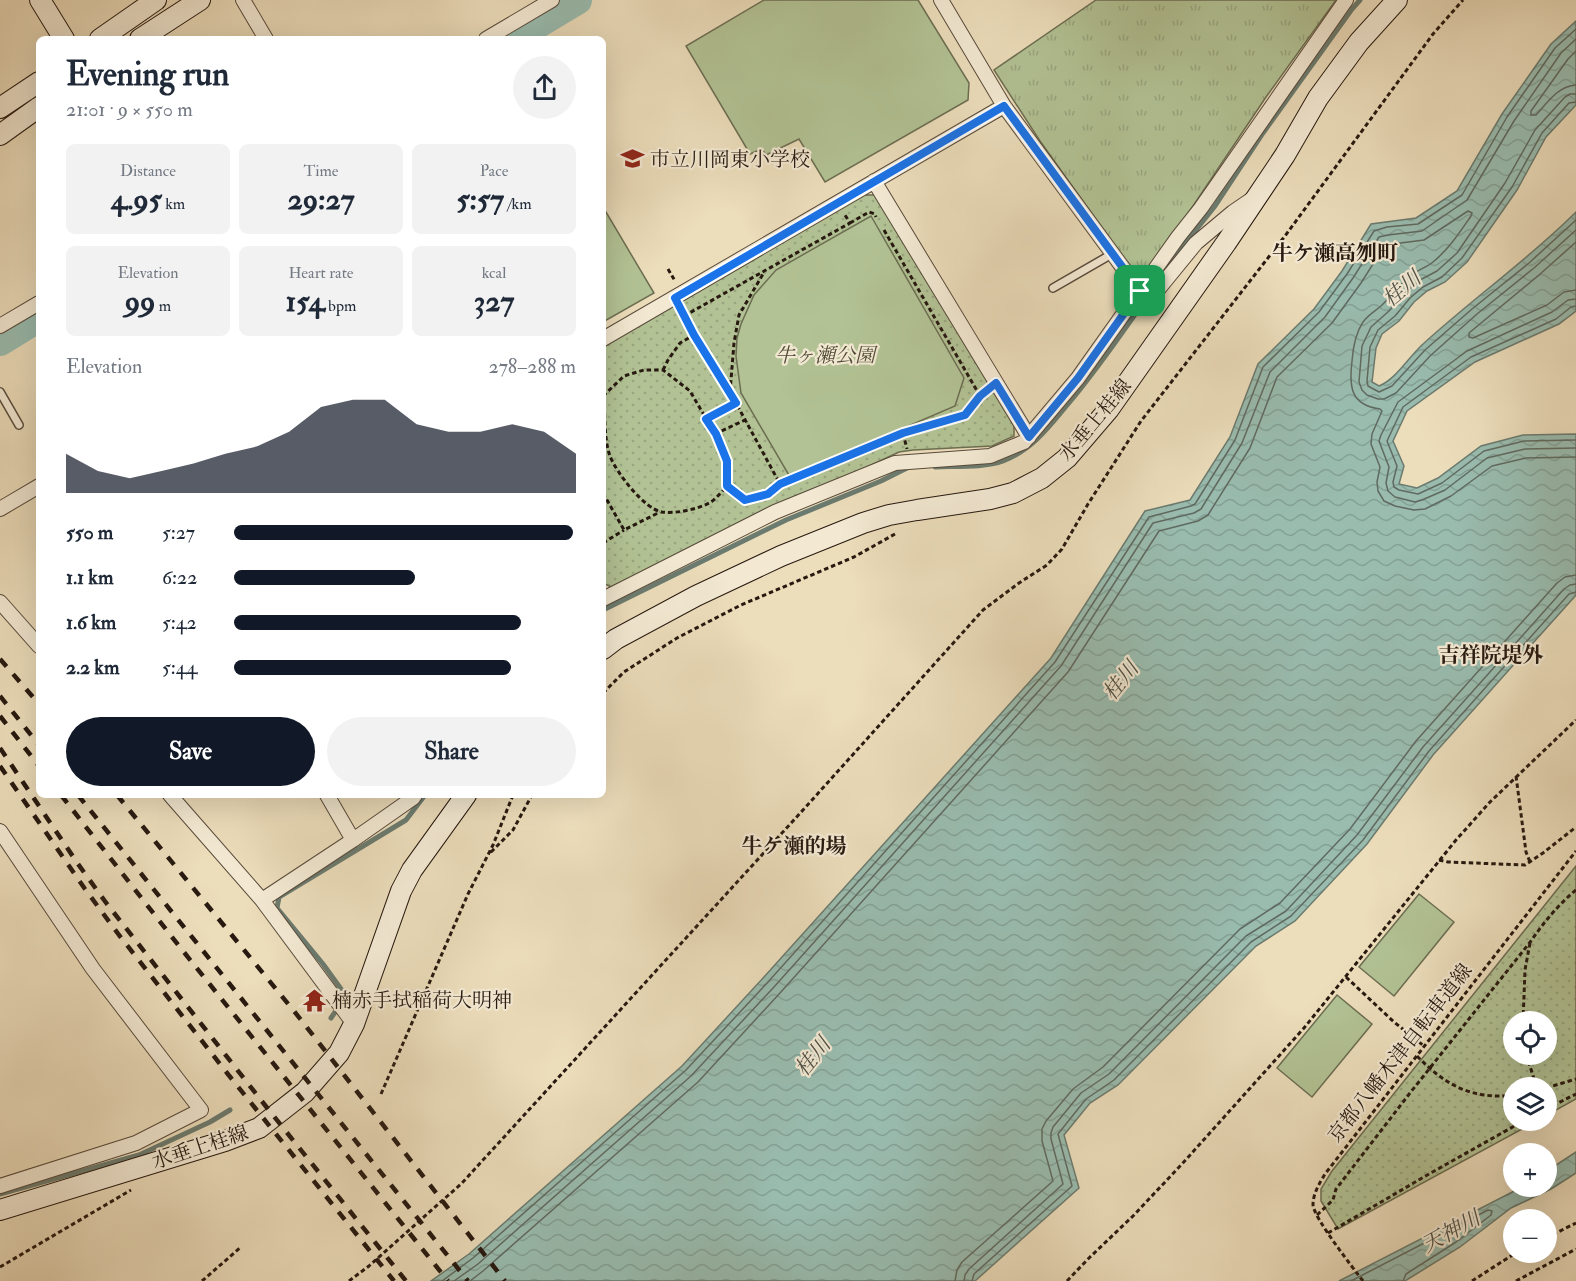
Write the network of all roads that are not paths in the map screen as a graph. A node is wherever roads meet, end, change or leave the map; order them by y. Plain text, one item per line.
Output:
1 (40, 0) edge
2 (156, 0) edge
3 (200, 0) edge
4 (243, 0) edge
5 (552, 0) edge
6 (958, 0) edge
7 (1347, 0) edge
8 (1397, 0) edge
9 (943, 4) edge
10 (62, 36) edge
11 (104, 36) edge
12 (145, 36) edge
13 (264, 36) edge
14 (491, 36) edge
15 (36, 84) edge
16 (1004, 106) junction
17 (0, 108) edge
18 (36, 109) edge
19 (0, 135) edge
20 (874, 181) junction
21 (1261, 192) junction
22 (1113, 254) junction
23 (1053, 288) dead end
24 (1147, 293) junction
25 (36, 305) edge
26 (0, 326) edge
27 (606, 337) edge
28 (0, 392) edge
29 (19, 425) dead end
30 (1029, 437) junction
31 (36, 488) edge
32 (0, 509) edge
33 (606, 597) edge
34 (0, 602) edge
35 (36, 643) edge
36 (606, 647) edge
37 (173, 798) edge
38 (329, 798) edge
39 (413, 798) edge
40 (464, 798) edge
41 (0, 831) edge
42 (353, 840) junction
43 (262, 900) junction
44 (346, 1014) junction
45 (0, 1186) edge
46 (0, 1210) edge

1 - 10 main road
2 - 11 main road
3 - 12 main road
4 - 13 street
5 - 14 street
6 - 9 street
7 - 24 street
8 - 21 main road, 水垂上桂線
9 - 16 street
15 - 17 main road
16 - 20 street
16 - 22 street
18 - 19 main road
20 - 27 street
20 - 30 street
21 - 24 street
21 - 36 main road, 水垂上桂線
22 - 23 lane
22 - 24 street
24 - 30 street
25 - 26 street
28 - 29 lane
30 - 33 street
31 - 32 street
34 - 35 street
37 - 43 street
38 - 42 street
39 - 42 street
40 - 44 main road, 水垂上桂線
41 - 45 street
42 - 43 street
43 - 44 street
44 - 46 main road, 水垂上桂線

